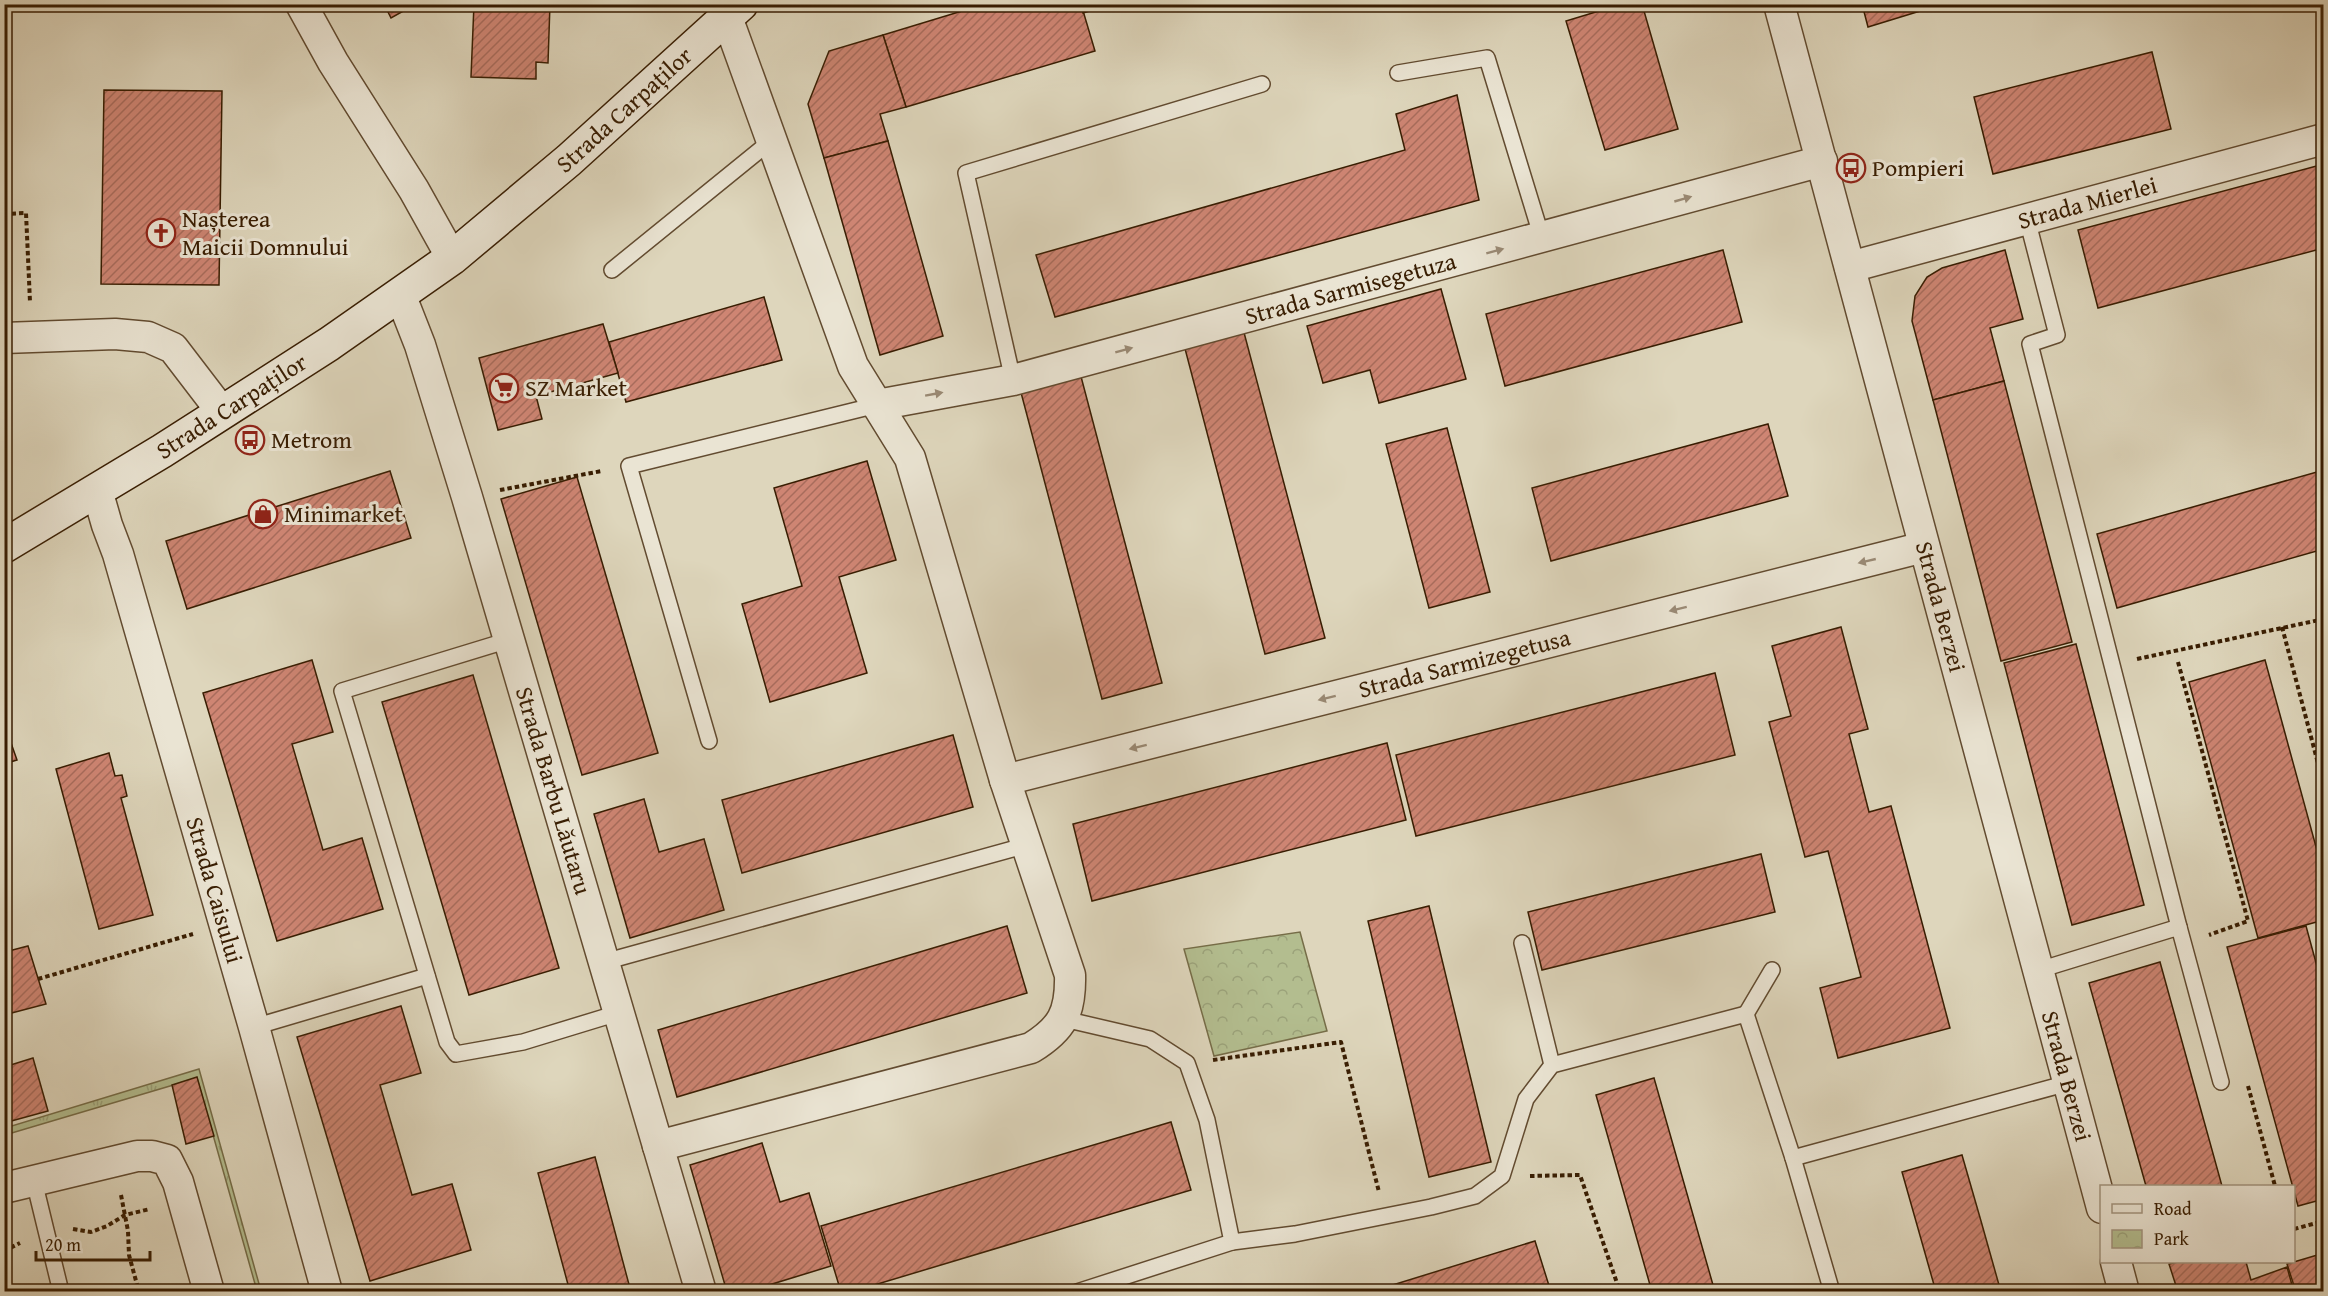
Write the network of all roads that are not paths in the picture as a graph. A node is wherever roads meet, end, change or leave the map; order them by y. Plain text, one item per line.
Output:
1 (301, 4) edge
2 (1779, 4) edge
3 (734, 11) edge
4 (1398, 73) dead end
5 (1262, 84) dead end
6 (2324, 139) edge
7 (771, 141) junction
8 (1822, 161) junction
9 (2027, 219) junction
10 (1542, 238) junction
11 (452, 258) junction
12 (1850, 267) junction
13 (612, 270) dead end
14 (400, 294) junction
15 (18, 338) edge
16 (1013, 380) junction
17 (877, 405) junction
18 (222, 412) junction
19 (97, 490) junction
20 (4, 546) edge
21 (1924, 547) junction
22 (509, 640) junction
23 (709, 741) dead end
24 (1005, 780) junction
25 (1027, 845) junction
26 (2178, 927) junction
27 (1522, 943) dead end
28 (604, 962) junction
29 (1772, 970) dead end
30 (2039, 970) junction
31 (428, 976) junction
32 (618, 1013) junction
33 (1746, 1014) junction
34 (1064, 1019) junction
35 (254, 1027) junction
36 (1552, 1065) junction
37 (2221, 1082) dead end
38 (2068, 1083) junction
39 (658, 1146) junction
40 (1793, 1158) junction
41 (34, 1181) junction
42 (4, 1188) edge
43 (2100, 1201) edge
44 (1232, 1242) junction
45 (2116, 1263) edge
46 (61, 1292) edge
47 (209, 1292) edge
48 (327, 1292) edge
49 (701, 1292) edge
50 (1077, 1292) edge
51 (1832, 1292) edge
52 (2124, 1292) edge

1 - 11 street
2 - 8 street, Strada Berzei
3 - 7 street
3 - 11 main road, Strada Carpaților
4 - 10 lane
5 - 16 lane
6 - 9 street, Strada Mierlei
7 - 13 lane
7 - 17 street
10 -> 8 street, Strada Sarmisegetuza
8 - 12 street, Strada Berzei
9 - 12 street, Strada Mierlei
9 - 26 lane
16 -> 10 street, Strada Sarmisegetuza
11 - 14 main road, Strada Carpaților
12 - 21 street, Strada Berzei
14 - 18 main road, Strada Carpaților
14 - 22 street, Strada Barbu Lăutaru
15 - 18 street
17 -> 16 street, Strada Sarmisegetuza
17 - 23 lane
17 - 24 street
18 - 19 main road, Strada Carpaților
19 - 20 main road, Strada Carpaților
19 - 35 street, Strada Caisului
21 -> 24 street, Strada Sarmizegetusa
21 - 30 street, Strada Berzei
22 - 28 street, Strada Barbu Lăutaru
22 - 31 lane
24 - 25 street
25 - 28 lane
25 - 34 street
26 - 30 lane
26 - 37 lane
27 - 36 lane
28 - 32 street, Strada Barbu Lăutaru
29 - 33 lane
30 - 38 street, Strada Berzei
31 - 32 lane
31 - 35 lane
32 - 39 street, Strada Barbu Lăutaru
33 - 36 lane
33 - 40 lane
34 - 39 street
34 - 44 lane
35 - 48 street, Strada Caisului
36 - 44 lane
38 - 40 lane
38 - 43 street, Strada Berzei
39 - 49 street, Strada Barbu Lăutaru
40 - 51 lane
41 - 42 street
41 - 46 lane
41 - 47 street
44 - 50 lane
45 - 52 street

